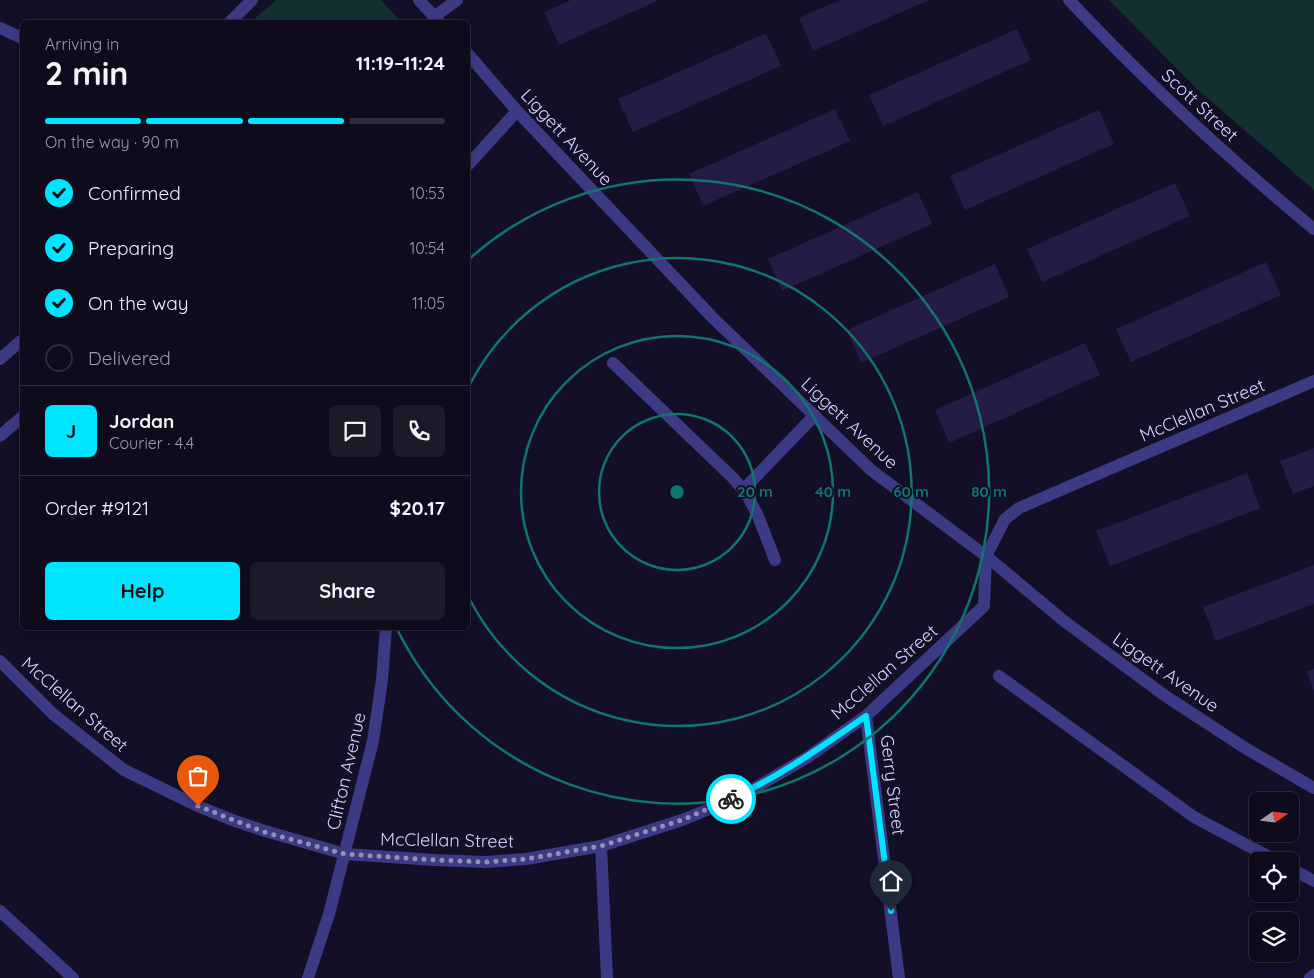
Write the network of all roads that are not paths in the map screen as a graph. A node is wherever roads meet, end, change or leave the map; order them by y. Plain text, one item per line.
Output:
1 (252, 0) edge
2 (419, 0) edge
3 (457, 0) edge
4 (1069, 0) edge
5 (232, 20) edge
6 (437, 20) edge
7 (0, 28) edge
8 (20, 37) edge
9 (470, 56) edge
10 (518, 111) junction
11 (470, 162) edge
12 (1314, 229) edge
13 (20, 342) edge
14 (0, 359) edge
15 (613, 364) dead end
16 (1314, 380) edge
17 (815, 415) junction
18 (20, 419) edge
19 (0, 436) edge
20 (743, 490) junction
21 (986, 556) junction
22 (775, 560) dead end
23 (386, 630) edge
24 (0, 661) edge
25 (999, 676) dead end
26 (866, 716) junction
27 (1314, 788) edge
28 (601, 846) junction
29 (1260, 852) edge
30 (345, 854) junction
31 (1299, 873) edge
32 (1314, 881) edge
33 (0, 912) edge
34 (1314, 975) edge
35 (73, 978) edge
36 (308, 978) edge
37 (607, 978) edge
38 (899, 978) edge
39 (1310, 978) edge

1 - 5 street
2 - 6 street
3 - 6 street
4 - 12 street, Scott Street
7 - 8 street
9 - 10 street, Liggett Avenue
10 - 11 street
10 - 17 street, Liggett Avenue
13 - 14 street
15 - 20 street
16 - 21 street, McClellan Street
17 - 20 street
17 - 21 street, Liggett Avenue
18 - 19 street
20 - 22 street
21 - 26 street, McClellan Street
21 - 27 street, Liggett Avenue
23 - 30 street, Clifton Avenue
24 - 30 street, McClellan Street
25 - 29 street
26 - 28 street, McClellan Street
26 - 38 street, Gerry Street
28 - 30 street, McClellan Street
28 - 37 street
30 - 36 street, Clifton Avenue
31 - 32 street
33 - 35 street
34 - 39 street

